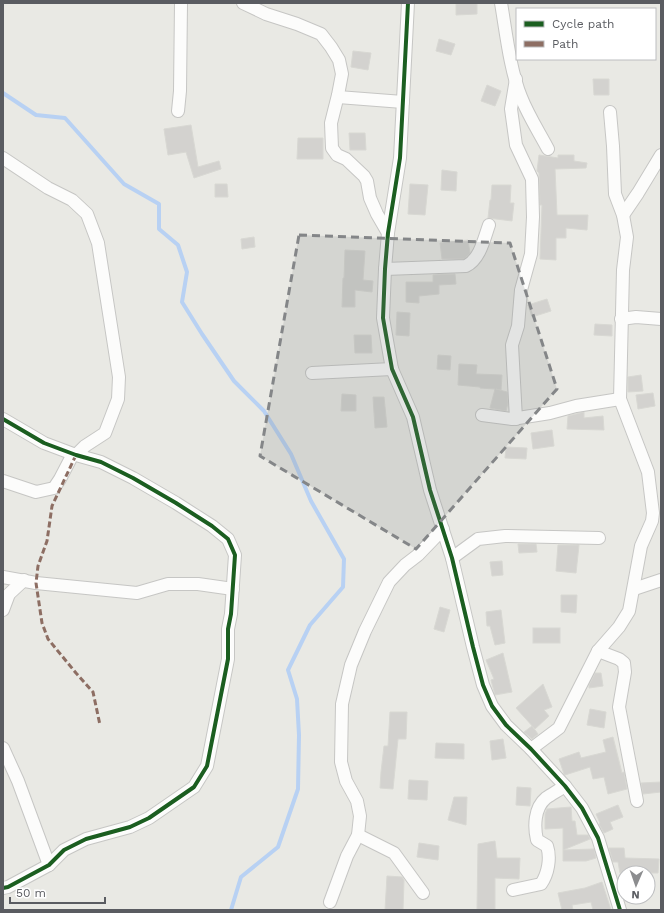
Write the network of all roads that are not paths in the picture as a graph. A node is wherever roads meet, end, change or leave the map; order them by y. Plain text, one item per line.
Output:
1 (181, 3) edge
2 (244, 3) edge
3 (408, 3) edge
4 (501, 3) edge
5 (516, 79) junction
6 (338, 98) junction
7 (403, 102) junction
8 (178, 111) dead end
9 (610, 112) dead end
10 (548, 149) dead end
11 (661, 155) edge
12 (3, 158) edge
13 (623, 215) junction
14 (489, 225) dead end
15 (388, 232) junction
16 (385, 269) junction
17 (621, 319) junction
18 (661, 319) edge
19 (392, 369) junction
20 (312, 373) dead end
21 (620, 399) junction
22 (482, 415) dead end
23 (3, 419) edge
24 (516, 419) junction
25 (75, 454) junction
26 (3, 481) edge
27 (444, 529) junction
28 (598, 538) dead end
29 (452, 558) junction
30 (3, 577) edge
31 (24, 580) junction
32 (661, 580) edge
33 (232, 589) junction
34 (634, 589) junction
35 (3, 610) edge
36 (598, 651) junction
37 (3, 748) edge
38 (531, 749) junction
39 (565, 786) junction
40 (637, 801) dead end
41 (358, 835) junction
42 (49, 865) junction
43 (3, 888) edge
44 (513, 890) dead end
45 (423, 893) dead end
46 (330, 902) dead end
47 (620, 910) edge

1 - 8 street
2 - 6 street
3 - 7 street
4 - 5 street
5 - 10 street
5 - 24 street
6 - 7 street
6 - 15 street
7 - 15 street
9 - 13 street
11 - 13 street
12 - 25 street
13 - 17 street
14 - 16 street
15 - 16 street
16 - 19 street
17 - 18 street
17 - 21 street
19 - 20 street
19 - 27 street
21 - 24 street
21 - 34 street
22 - 24 street
23 - 25 street
25 - 26 street
25 - 33 street
27 - 29 street
27 - 41 street
28 - 29 street
29 - 38 street
30 - 31 street
31 - 33 street
31 - 35 street
32 - 34 street
33 - 42 street
34 - 36 street
36 - 38 street
36 - 40 street
37 - 42 street
38 - 39 street
39 - 44 street
39 - 47 street
41 - 45 street
41 - 46 street
42 - 43 street

